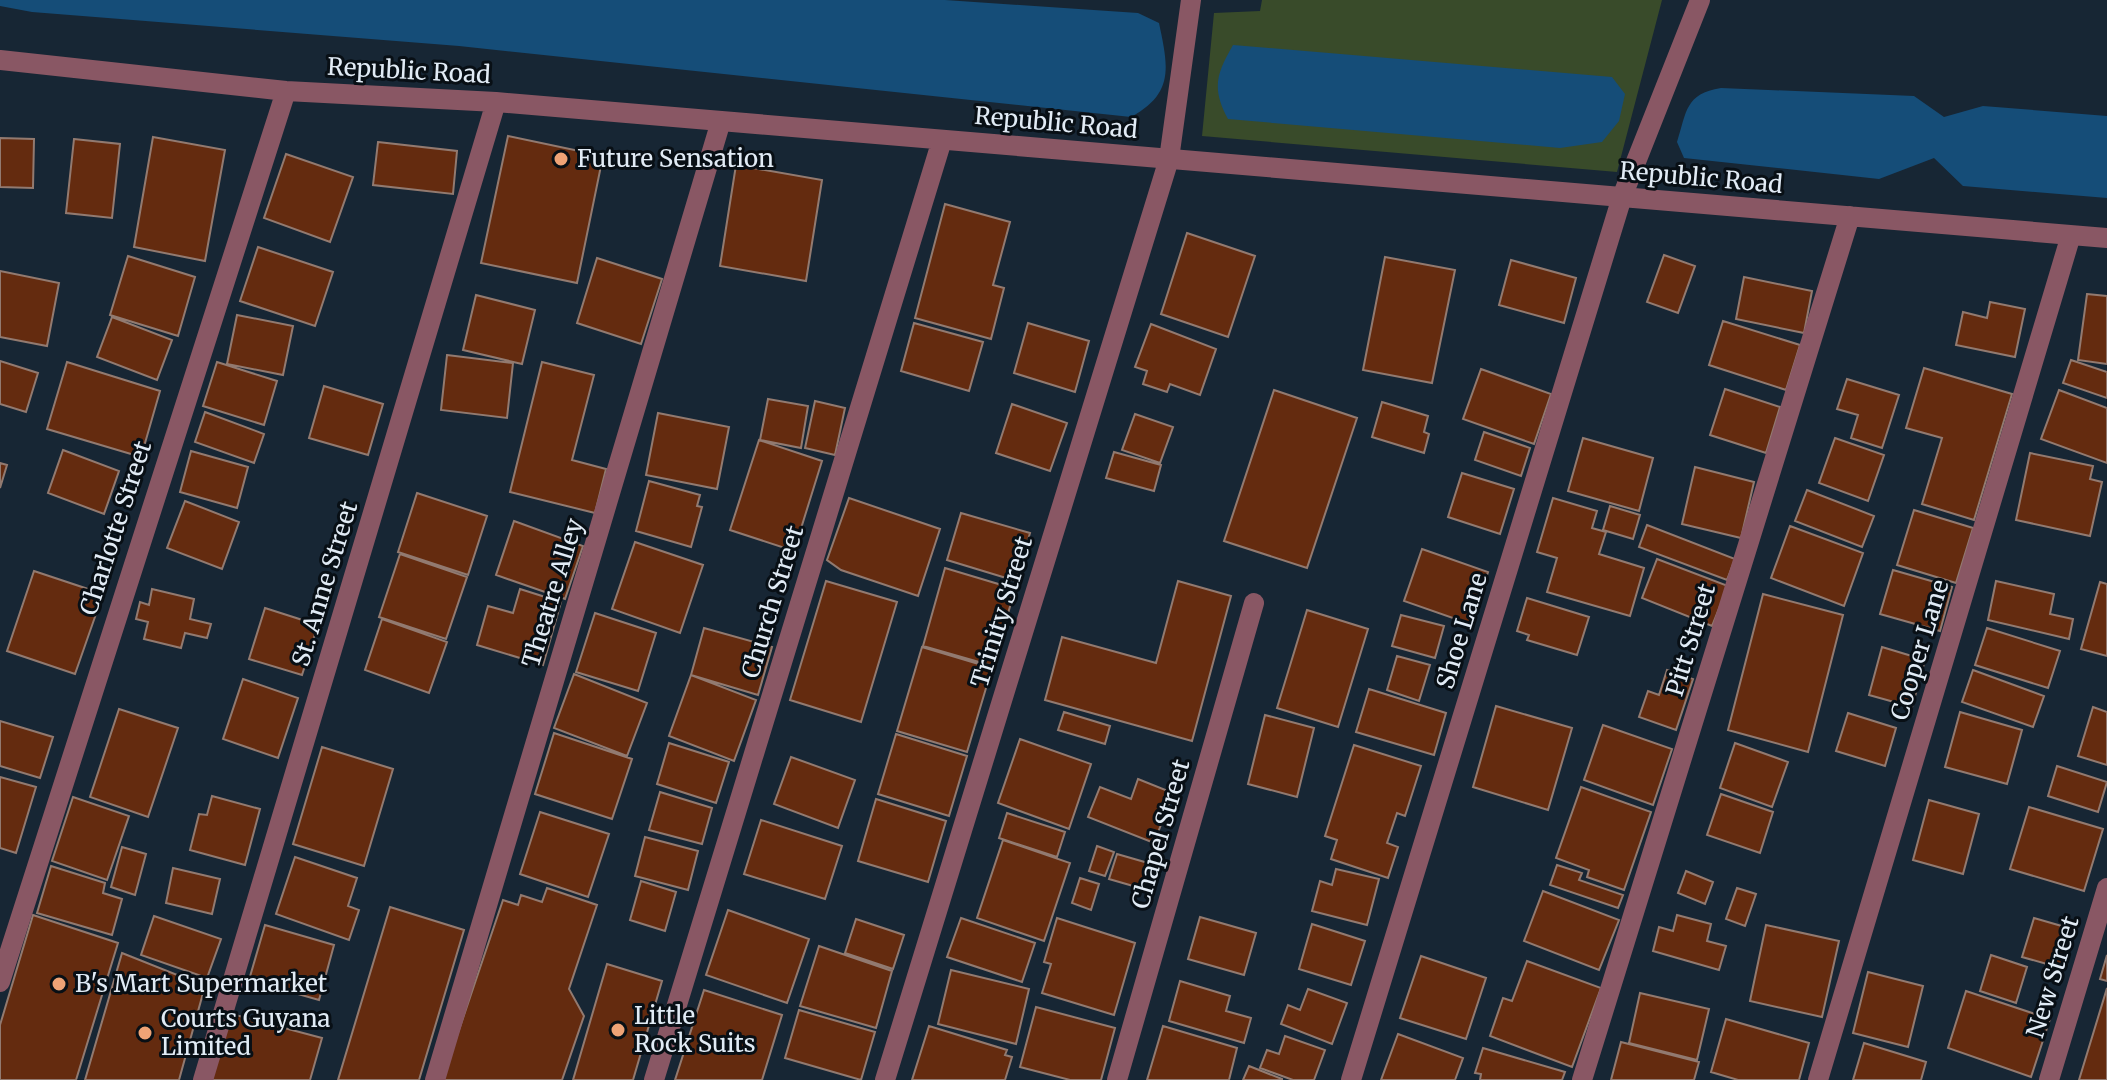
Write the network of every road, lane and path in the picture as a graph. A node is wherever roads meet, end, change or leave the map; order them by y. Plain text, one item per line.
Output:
1 (1191, 0) edge
2 (1700, 0) edge
3 (0, 60) edge
4 (286, 91) junction
5 (496, 102) junction
6 (721, 121) junction
7 (942, 140) junction
8 (1169, 159) junction
9 (1622, 197) junction
10 (1850, 216) junction
11 (2071, 235) junction
12 (2107, 238) edge
13 (1254, 603) dead end
14 (2107, 888) edge
15 (0, 982) edge
16 (203, 1080) edge
17 (435, 1080) edge
18 (654, 1080) edge
19 (885, 1080) edge
20 (1117, 1080) edge
21 (1351, 1080) edge
22 (1582, 1080) edge
23 (1818, 1080) edge
24 (2049, 1080) edge

1 - 8 street, Trinity Street
2 - 9 street, Shoe Lane
3 - 4 street, Republic Road
4 - 5 street, Republic Road
4 - 15 street, Charlotte Street
5 - 6 street, Republic Road
5 - 16 street, St. Anne Street
6 - 7 street, Republic Road
6 - 17 street, Theatre Alley
7 - 8 street, Republic Road
7 - 18 street, Church Street
8 - 9 street, Republic Road
8 - 19 street, Trinity Street
9 - 10 street, Republic Road
9 - 21 street, Shoe Lane
10 - 11 street, Republic Road
10 - 22 street, Pitt Street
11 - 12 street, Republic Road
11 - 23 street, Cooper Lane
13 - 20 street, Chapel Street
14 - 24 street, New Street

